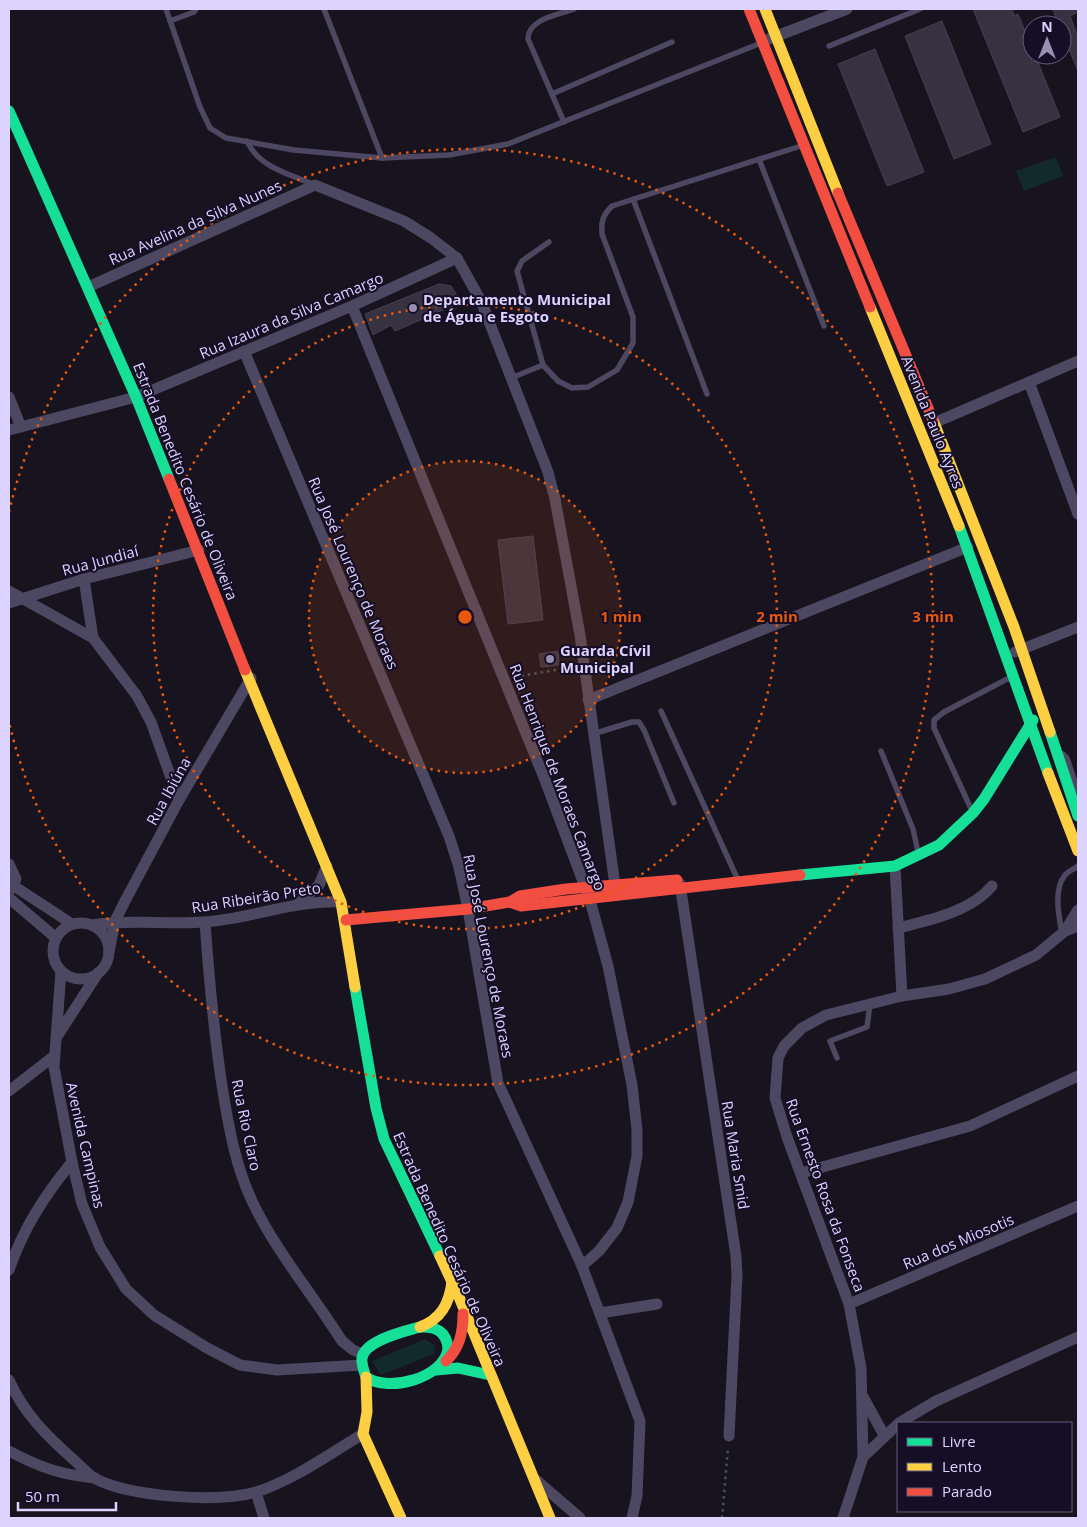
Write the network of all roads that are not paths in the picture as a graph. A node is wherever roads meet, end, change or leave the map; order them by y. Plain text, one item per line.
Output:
1 (166, 9) edge
2 (196, 9) edge
3 (324, 9) edge
4 (574, 9) edge
5 (749, 9) edge
6 (765, 9) edge
7 (847, 9) edge
8 (920, 9) edge
9 (170, 21) junction
10 (777, 36) junction
11 (672, 42) dead end
12 (762, 42) junction
13 (828, 46) dead end
14 (552, 94) junction
15 (9, 111) edge
16 (564, 122) junction
17 (815, 140) junction
18 (247, 141) junction
19 (804, 145) junction
20 (382, 158) junction
21 (759, 159) junction
22 (315, 185) junction
23 (633, 199) junction
24 (549, 242) dead end
25 (457, 258) junction
26 (88, 287) junction
27 (352, 306) junction
28 (824, 326) dead end
29 (244, 352) junction
30 (1078, 361) edge
31 (543, 365) junction
32 (511, 378) junction
33 (1029, 382) junction
34 (707, 394) dead end
35 (9, 397) edge
36 (136, 397) junction
37 (907, 398) junction
38 (934, 423) junction
39 (21, 428) junction
40 (9, 430) edge
41 (1078, 514) edge
42 (968, 547) junction
43 (199, 550) junction
44 (84, 579) junction
45 (9, 591) edge
46 (22, 598) junction
47 (9, 603) edge
48 (1078, 627) edge
49 (93, 638) junction
50 (1037, 643) junction
51 (1021, 649) junction
52 (1007, 656) junction
53 (1026, 663) junction
54 (1013, 676) junction
55 (251, 678) junction
56 (588, 700) junction
57 (1041, 708) junction
58 (661, 711) dead end
59 (1030, 725) junction
60 (592, 734) junction
61 (881, 751) dead end
62 (1056, 751) junction
63 (1010, 757) junction
64 (1043, 759) junction
65 (1078, 791) edge
66 (179, 800) junction
67 (674, 803) dead end
68 (973, 813) junction
69 (1078, 816) edge
70 (1078, 851) edge
71 (919, 854) junction
72 (9, 866) edge
73 (327, 866) junction
74 (895, 866) junction
75 (1078, 866) edge
76 (738, 882) junction
77 (614, 883) junction
78 (680, 885) junction
79 (992, 886) dead end
80 (586, 887) junction
81 (12, 888) edge
82 (617, 897) junction
83 (9, 898) edge
84 (590, 900) junction
85 (341, 902) junction
86 (510, 902) junction
87 (299, 903) junction
88 (468, 909) junction
89 (1078, 910) edge
90 (346, 920) junction
91 (115, 921) junction
92 (205, 922) junction
93 (72, 924) junction
94 (92, 925) junction
95 (1078, 926) edge
96 (898, 928) junction
97 (1064, 932) junction
98 (56, 938) junction
99 (109, 952) junction
100 (61, 971) junction
101 (98, 973) junction
102 (902, 996) junction
103 (870, 1004) junction
104 (57, 1037) junction
105 (54, 1056) junction
106 (837, 1058) dead end
107 (1078, 1076) edge
108 (9, 1092) edge
109 (72, 1162) junction
110 (801, 1173) junction
111 (1078, 1206) edge
112 (582, 1266) junction
113 (9, 1270) edge
114 (452, 1282) junction
115 (656, 1304) dead end
116 (849, 1304) junction
117 (462, 1306) junction
118 (600, 1313) junction
119 (420, 1327) junction
120 (434, 1327) junction
121 (462, 1334) junction
122 (1078, 1337) edge
123 (479, 1346) junction
124 (362, 1360) junction
125 (443, 1364) junction
126 (430, 1371) junction
127 (490, 1374) junction
128 (366, 1377) junction
129 (9, 1380) edge
130 (383, 1386) junction
131 (862, 1394) junction
132 (367, 1412) junction
133 (902, 1422) edge
134 (897, 1425) edge
135 (363, 1434) junction
136 (884, 1435) junction
137 (729, 1436) road end
138 (9, 1451) edge
139 (863, 1456) junction
140 (531, 1475) junction
141 (95, 1478) junction
142 (256, 1492) junction
143 (264, 1518) edge
144 (401, 1518) edge
145 (550, 1518) edge
146 (580, 1518) edge
147 (632, 1518) edge
148 (843, 1518) edge

1 - 9 lane
2 - 9 lane
3 - 20 lane
4 - 14 lane
5 - 12 main road, Avenida Paulo Ayres
6 - 10 main road, Avenida Paulo Ayres
7 - 10 street
8 - 13 lane
9 - 18 lane
10 - 12 street
10 - 17 main road, Avenida Paulo Ayres
11 - 14 lane
12 - 16 lane
12 - 19 main road, Avenida Paulo Ayres
14 - 16 lane
15 - 26 main road, Estrada Benedito Cesário de Oliveira
16 - 20 lane
17 - 19 main road
17 - 38 main road, Avenida Paulo Ayres
18 - 20 lane
18 - 22 lane
19 - 21 lane
19 - 37 main road, Avenida Paulo Ayres
21 - 23 lane
21 - 28 lane
22 - 25 street
22 - 26 street, Rua Avelina da Silva Nunes
23 - 31 lane
23 - 34 lane
24 - 31 lane
25 - 27 street, Rua Izaura da Silva Camargo
25 - 32 street
26 - 36 main road, Estrada Benedito Cesário de Oliveira
27 - 29 street, Rua Izaura da Silva Camargo
27 - 80 street, Rua Henrique de Moraes Camargo
29 - 36 street, Rua Izaura da Silva Camargo
29 - 88 street, Rua José Lourenço de Moraes
30 - 33 street
31 - 32 lane
32 - 56 street
33 - 38 street
33 - 41 street
35 - 39 street
36 - 39 street, Rua Izaura da Silva Camargo
36 - 43 main road, Estrada Benedito Cesário de Oliveira
37 - 38 main road
37 - 42 main road, Avenida Paulo Ayres
38 - 51 main road, Avenida Paulo Ayres
39 - 40 street, Rua Izaura da Silva Camargo
42 - 52 main road, Avenida Paulo Ayres
42 - 56 street
43 - 44 street, Rua Jundiaí
43 - 55 main road, Estrada Benedito Cesário de Oliveira
44 - 46 street, Rua Jundiaí
44 - 49 street
45 - 46 street
46 - 47 street, Rua Jundiaí
46 - 49 street
48 - 50 street
49 - 66 street
50 - 51 street
50 - 53 street
51 - 52 street
51 - 53 main road, Avenida Paulo Ayres
52 - 54 main road, Avenida Paulo Ayres
53 - 57 main road, Avenida Paulo Ayres
54 - 59 main road, Avenida Paulo Ayres
54 - 68 lane
55 - 66 street, Rua Ibiúna
55 - 73 main road, Estrada Benedito Cesário de Oliveira
56 - 60 street
57 - 59 main road
57 - 62 main road, Avenida Paulo Ayres
58 - 76 lane
59 - 63 main road
59 - 64 main road, Avenida Paulo Ayres
60 - 67 lane
60 - 77 street
61 - 71 lane
62 - 65 lane
62 - 69 main road, Avenida Paulo Ayres
63 - 64 main road
63 - 68 main road
64 - 70 main road, Avenida Paulo Ayres
66 - 91 street, Rua Ibiúna
68 - 71 main road
71 - 74 main road
72 - 81 street
73 - 85 main road, Estrada Benedito Cesário de Oliveira
73 - 87 street
74 - 76 main road
74 - 96 street
75 - 97 lane
76 - 78 main road
77 - 78 main road
77 - 80 main road
77 - 82 street
78 - 82 main road
78 - 137 street, Rua Maria Smid
79 - 96 street
80 - 84 street, Rua Henrique de Moraes Camargo
80 - 86 main road
81 - 93 street
82 - 84 main road
83 - 98 street
84 - 86 main road
84 - 112 street, Rua Henrique de Moraes Camargo
85 - 87 street, Rua Ribeirão Preto
85 - 90 main road, Estrada Benedito Cesário de Oliveira
86 - 88 main road
87 - 92 street, Rua Ribeirão Preto
88 - 90 main road
88 - 112 street, Rua José Lourenço de Moraes
89 - 97 street, Rua Ernesto Rosa da Fonseca
90 - 114 main road, Estrada Benedito Cesário de Oliveira
91 - 92 street, Rua Ribeirão Preto
91 - 94 street
91 - 99 street, Rua Ibiúna
92 - 124 street, Rua Rio Claro
93 - 94 street
93 - 98 street
94 - 99 street
95 - 97 street, Rua Ernesto Rosa da Fonseca
96 - 102 street
97 - 102 street, Rua Ernesto Rosa da Fonseca
98 - 100 street
99 - 101 street
100 - 101 street
100 - 104 street, Avenida Campinas
101 - 104 street, Avenida Campinas
102 - 103 street, Rua Ernesto Rosa da Fonseca
103 - 106 lane
103 - 110 street, Rua Ernesto Rosa da Fonseca
104 - 105 street, Avenida Campinas
105 - 108 street
105 - 109 street, Avenida Campinas
107 - 110 street
109 - 113 street
109 - 124 street, Avenida Campinas
110 - 116 street, Rua Ernesto Rosa da Fonseca
111 - 116 street, Rua dos Miosotis
112 - 118 street, Rua José Lourenço de Moraes
114 - 117 main road, Estrada Benedito Cesário de Oliveira
114 - 119 main road
115 - 118 street
116 - 131 street, Rua Ernesto Rosa da Fonseca
117 - 121 main road
117 - 123 main road, Estrada Benedito Cesário de Oliveira
118 - 147 street, Rua José Lourenço de Moraes
119 - 120 main road
119 - 124 main road
120 - 121 main road
120 - 125 main road
121 - 123 main road
121 - 125 main road
122 - 133 street
123 - 127 main road, Estrada Benedito Cesário de Oliveira
124 - 128 main road
125 - 126 main road
126 - 127 main road
126 - 130 main road
127 - 140 main road, Estrada Benedito Cesário de Oliveira
128 - 130 main road
128 - 132 main road
129 - 141 street
130 - 132 main road
131 - 136 street, Rua Ernesto Rosa da Fonseca
131 - 139 street, Rua Ernesto Rosa da Fonseca
132 - 135 main road
134 - 136 street
135 - 142 street
135 - 144 main road
136 - 139 street
138 - 141 street
139 - 148 street
140 - 145 main road, Estrada Benedito Cesário de Oliveira
140 - 146 street
141 - 142 street
142 - 143 street

